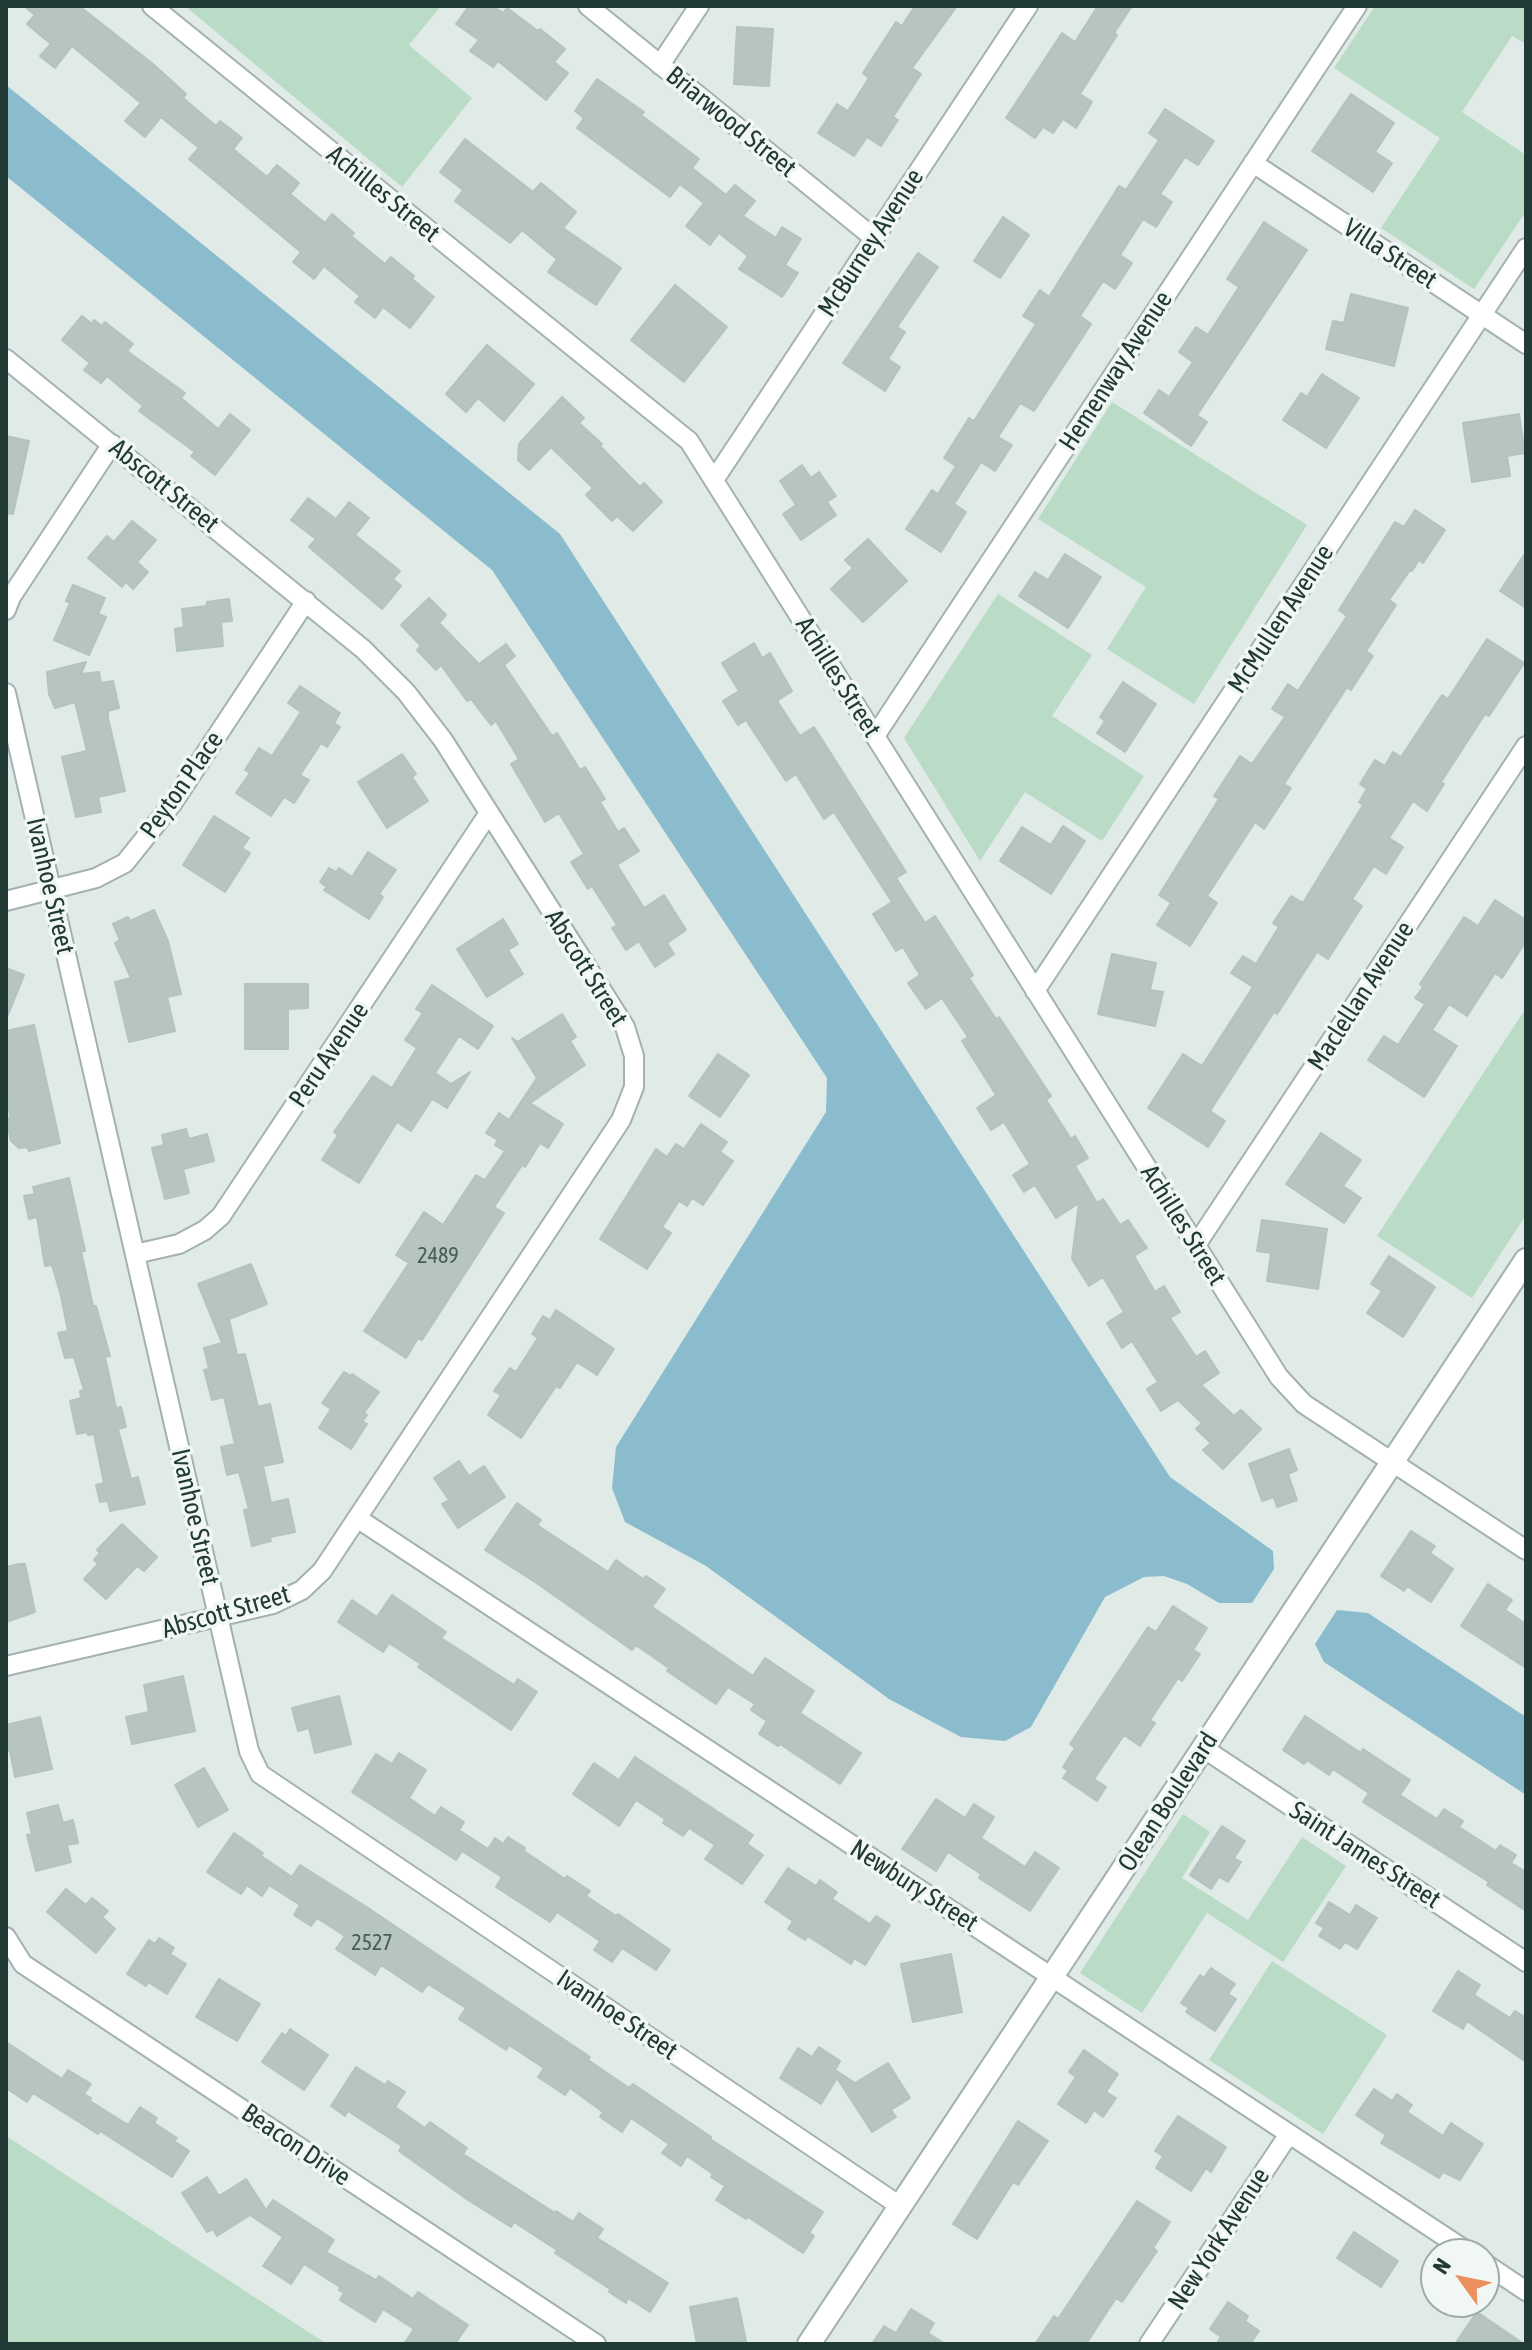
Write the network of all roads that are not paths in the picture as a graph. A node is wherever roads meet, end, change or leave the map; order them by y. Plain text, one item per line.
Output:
1 (152, 6) edge
2 (588, 6) edge
3 (699, 6) edge
4 (1028, 6) edge
5 (1357, 6) edge
6 (660, 65) junction
7 (1253, 163) junction
8 (874, 238) junction
9 (1526, 248) edge
10 (1482, 315) junction
11 (1526, 344) edge
12 (6, 359) edge
13 (112, 444) junction
14 (714, 480) junction
15 (306, 601) junction
16 (6, 610) edge
17 (6, 693) edge
18 (875, 736) junction
19 (1526, 746) edge
20 (489, 813) junction
21 (51, 891) junction
22 (6, 901) edge
23 (1035, 991) junction
24 (1196, 1245) junction
25 (135, 1254) junction
26 (1526, 1260) edge
27 (1392, 1462) junction
28 (357, 1518) junction
29 (1526, 1550) edge
30 (218, 1617) junction
31 (6, 1666) edge
32 (1203, 1748) junction
33 (6, 1937) edge
34 (1526, 1962) edge
35 (1052, 1977) junction
36 (1289, 2134) junction
37 (900, 2206) junction
38 (1447, 2238) edge
39 (1500, 2274) edge
40 (1526, 2291) edge
41 (596, 2344) edge
42 (809, 2344) edge
43 (1149, 2344) edge

1 - 14 street, Achilles Street
2 - 6 street, Briarwood Street
3 - 6 street
4 - 8 street, McBurney Avenue
5 - 7 street, Hemenway Avenue
6 - 8 street, Briarwood Street
7 - 10 street, Villa Street
7 - 18 street, Hemenway Avenue
8 - 14 street, McBurney Avenue
9 - 10 street, McMullen Avenue
10 - 11 street, Villa Street
10 - 23 street, McMullen Avenue
12 - 13 street, Abscott Street
13 - 15 street, Abscott Street
13 - 16 street
14 - 18 street, Achilles Street
15 - 20 street, Abscott Street
15 - 21 street, Peyton Place
17 - 21 street, Ivanhoe Street
18 - 23 street, Achilles Street
19 - 24 street, Maclellan Avenue
20 - 25 street, Peru Avenue
20 - 28 street, Abscott Street
21 - 22 street, Peyton Place
21 - 25 street, Ivanhoe Street
23 - 24 street, Achilles Street
24 - 27 street, Achilles Street
25 - 30 street, Ivanhoe Street
26 - 27 street, Olean Boulevard
27 - 29 street, Achilles Street
27 - 32 street, Olean Boulevard
28 - 30 street, Abscott Street
28 - 35 street, Newbury Street
30 - 31 street, Abscott Street
30 - 37 street, Ivanhoe Street
32 - 34 street, Saint James Street
32 - 35 street, Olean Boulevard
33 - 41 street, Beacon Drive
35 - 36 street, Newbury Street
35 - 37 street, Olean Boulevard
36 - 38 street, Newbury Street
36 - 43 street, New York Avenue
37 - 42 street, Olean Boulevard
39 - 40 street

